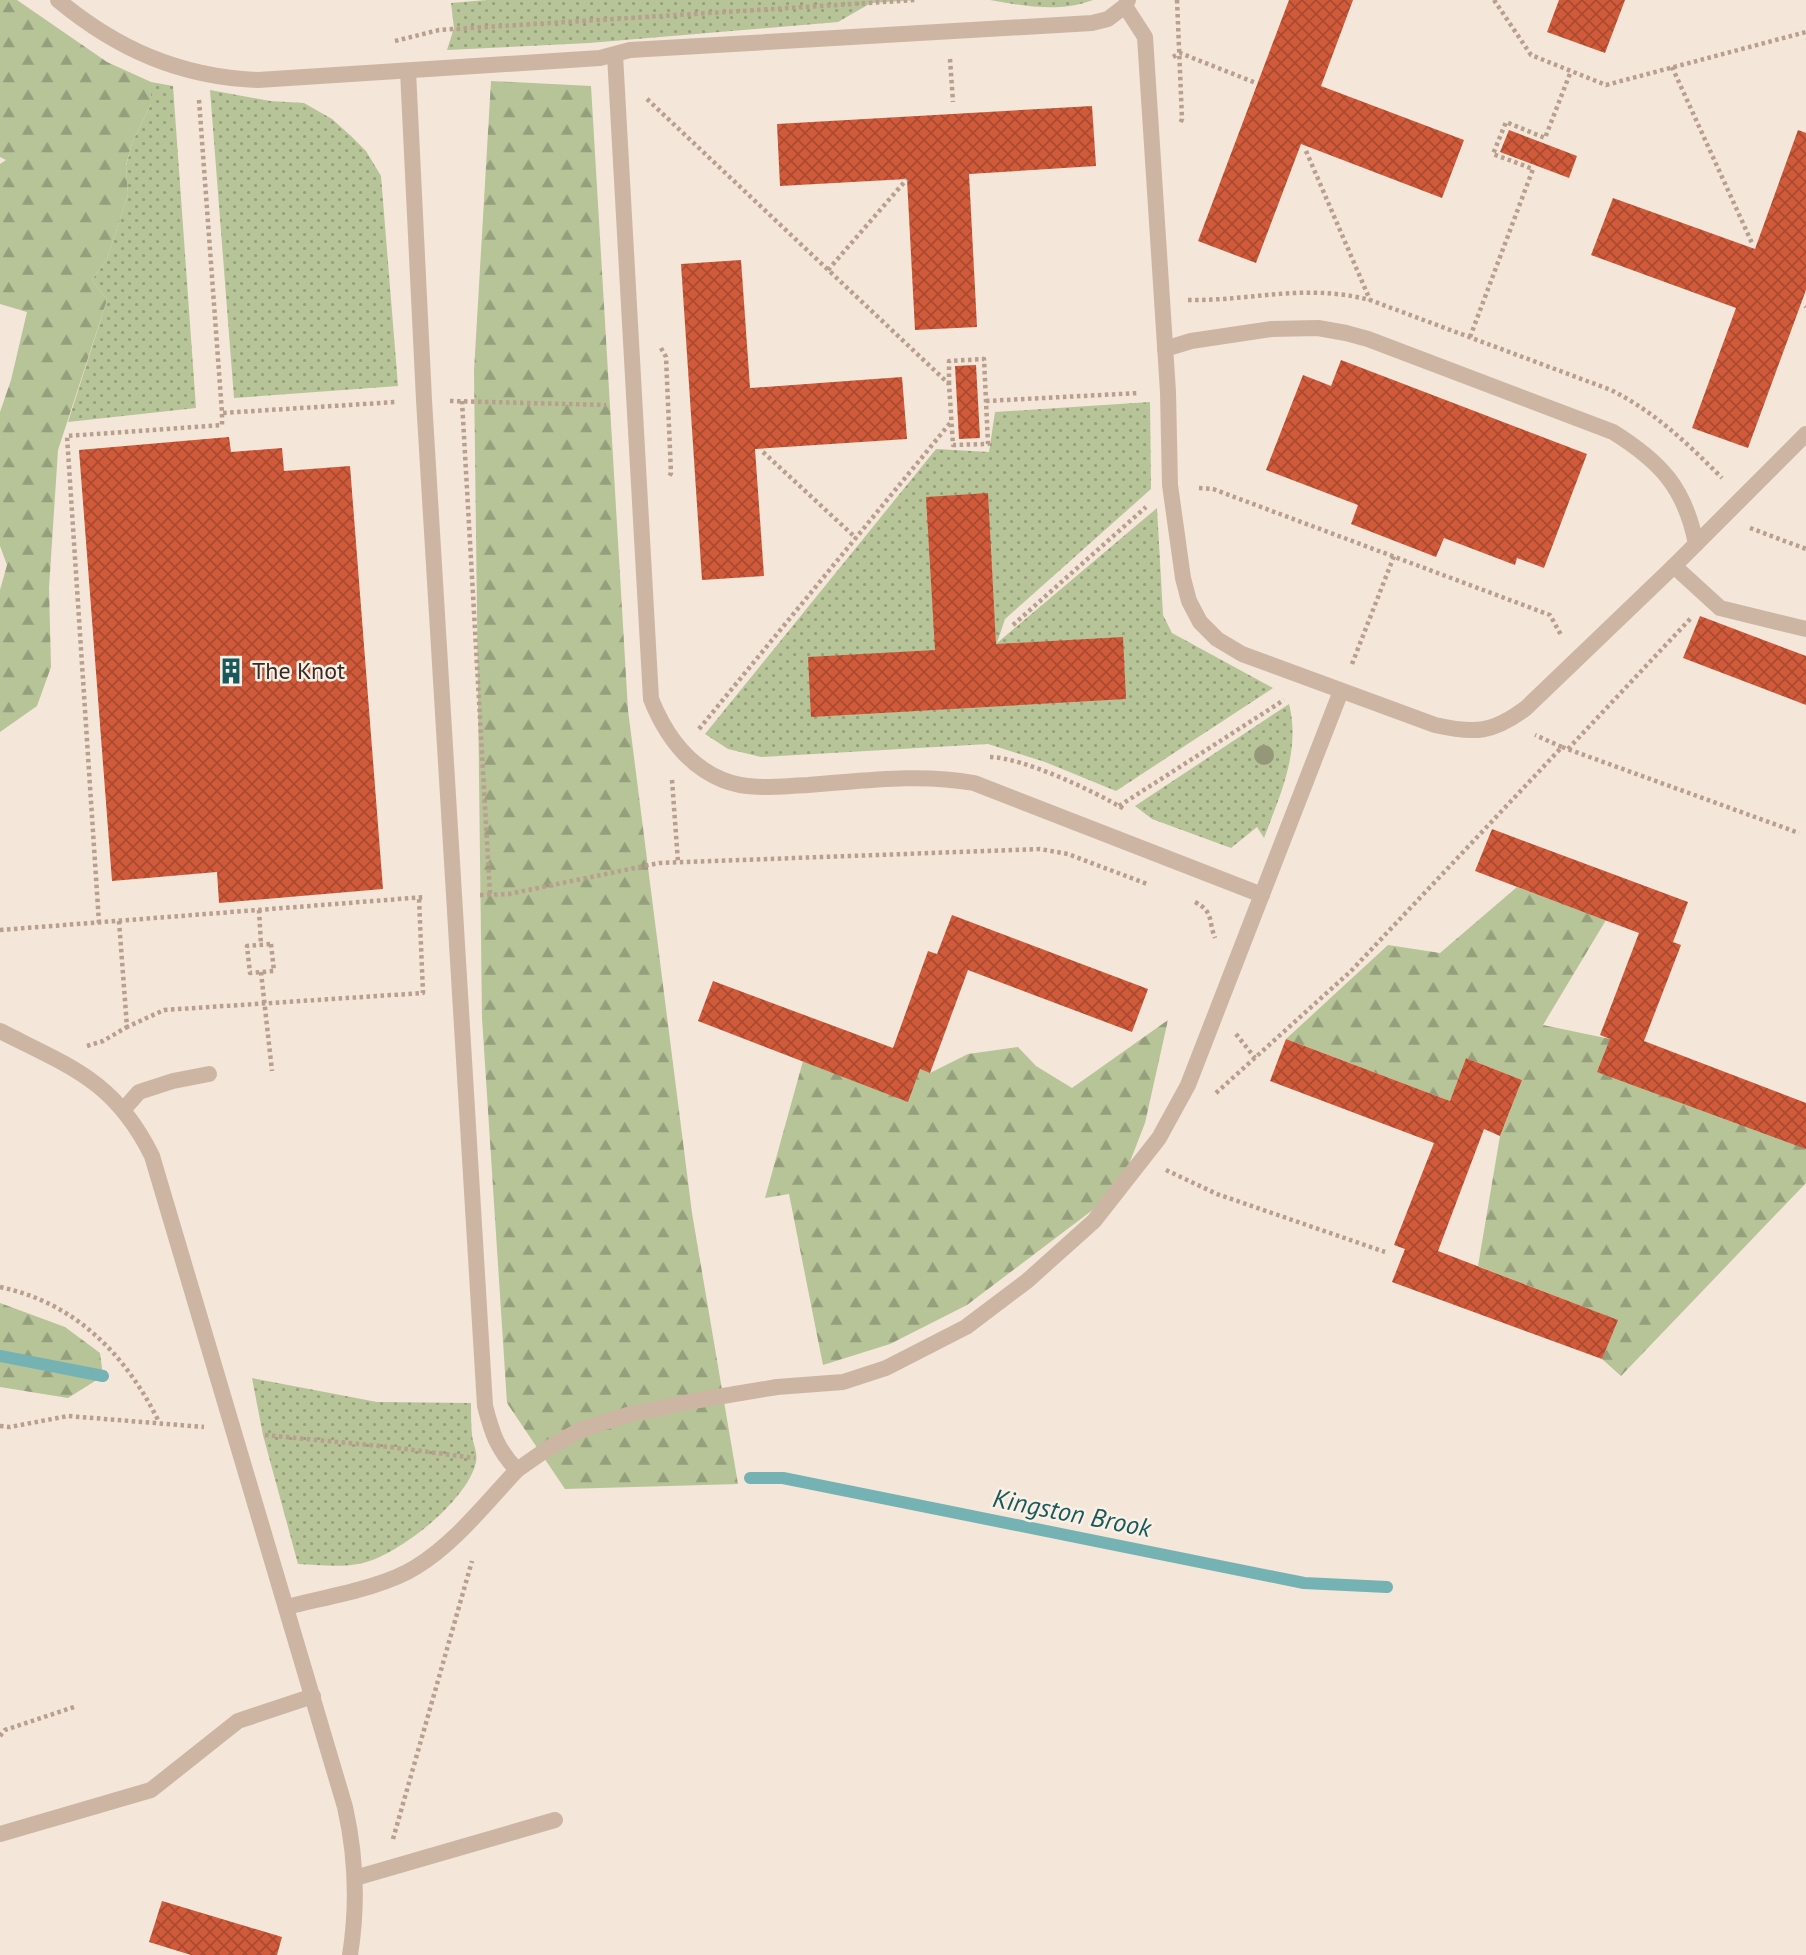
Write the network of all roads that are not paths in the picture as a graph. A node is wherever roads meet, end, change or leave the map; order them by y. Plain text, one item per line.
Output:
1 (58, 0) edge
2 (1126, 3) edge
3 (615, 55) junction
4 (408, 71) junction
5 (1165, 349) junction
6 (1806, 434) edge
7 (1696, 544) junction
8 (1674, 566) junction
9 (1806, 629) edge
10 (1342, 691) junction
11 (1262, 895) junction
12 (0, 1031) edge
13 (209, 1074) dead end
14 (124, 1109) junction
15 (517, 1470) junction
16 (287, 1607) junction
17 (313, 1696) junction
18 (555, 1820) dead end
19 (0, 1834) edge
20 (355, 1878) junction
21 (350, 1955) edge

1 - 4 lane
2 - 3 lane
2 - 5 lane
3 - 4 lane
3 - 11 lane
4 - 15 lane
5 - 7 lane
5 - 10 lane
6 - 7 lane
7 - 8 lane
8 - 9 lane
8 - 10 lane
10 - 11 lane
11 - 15 lane
12 - 14 lane
13 - 14 lane
14 - 16 lane
15 - 16 lane
16 - 17 lane
17 - 19 lane
17 - 20 lane
18 - 20 lane
20 - 21 lane

